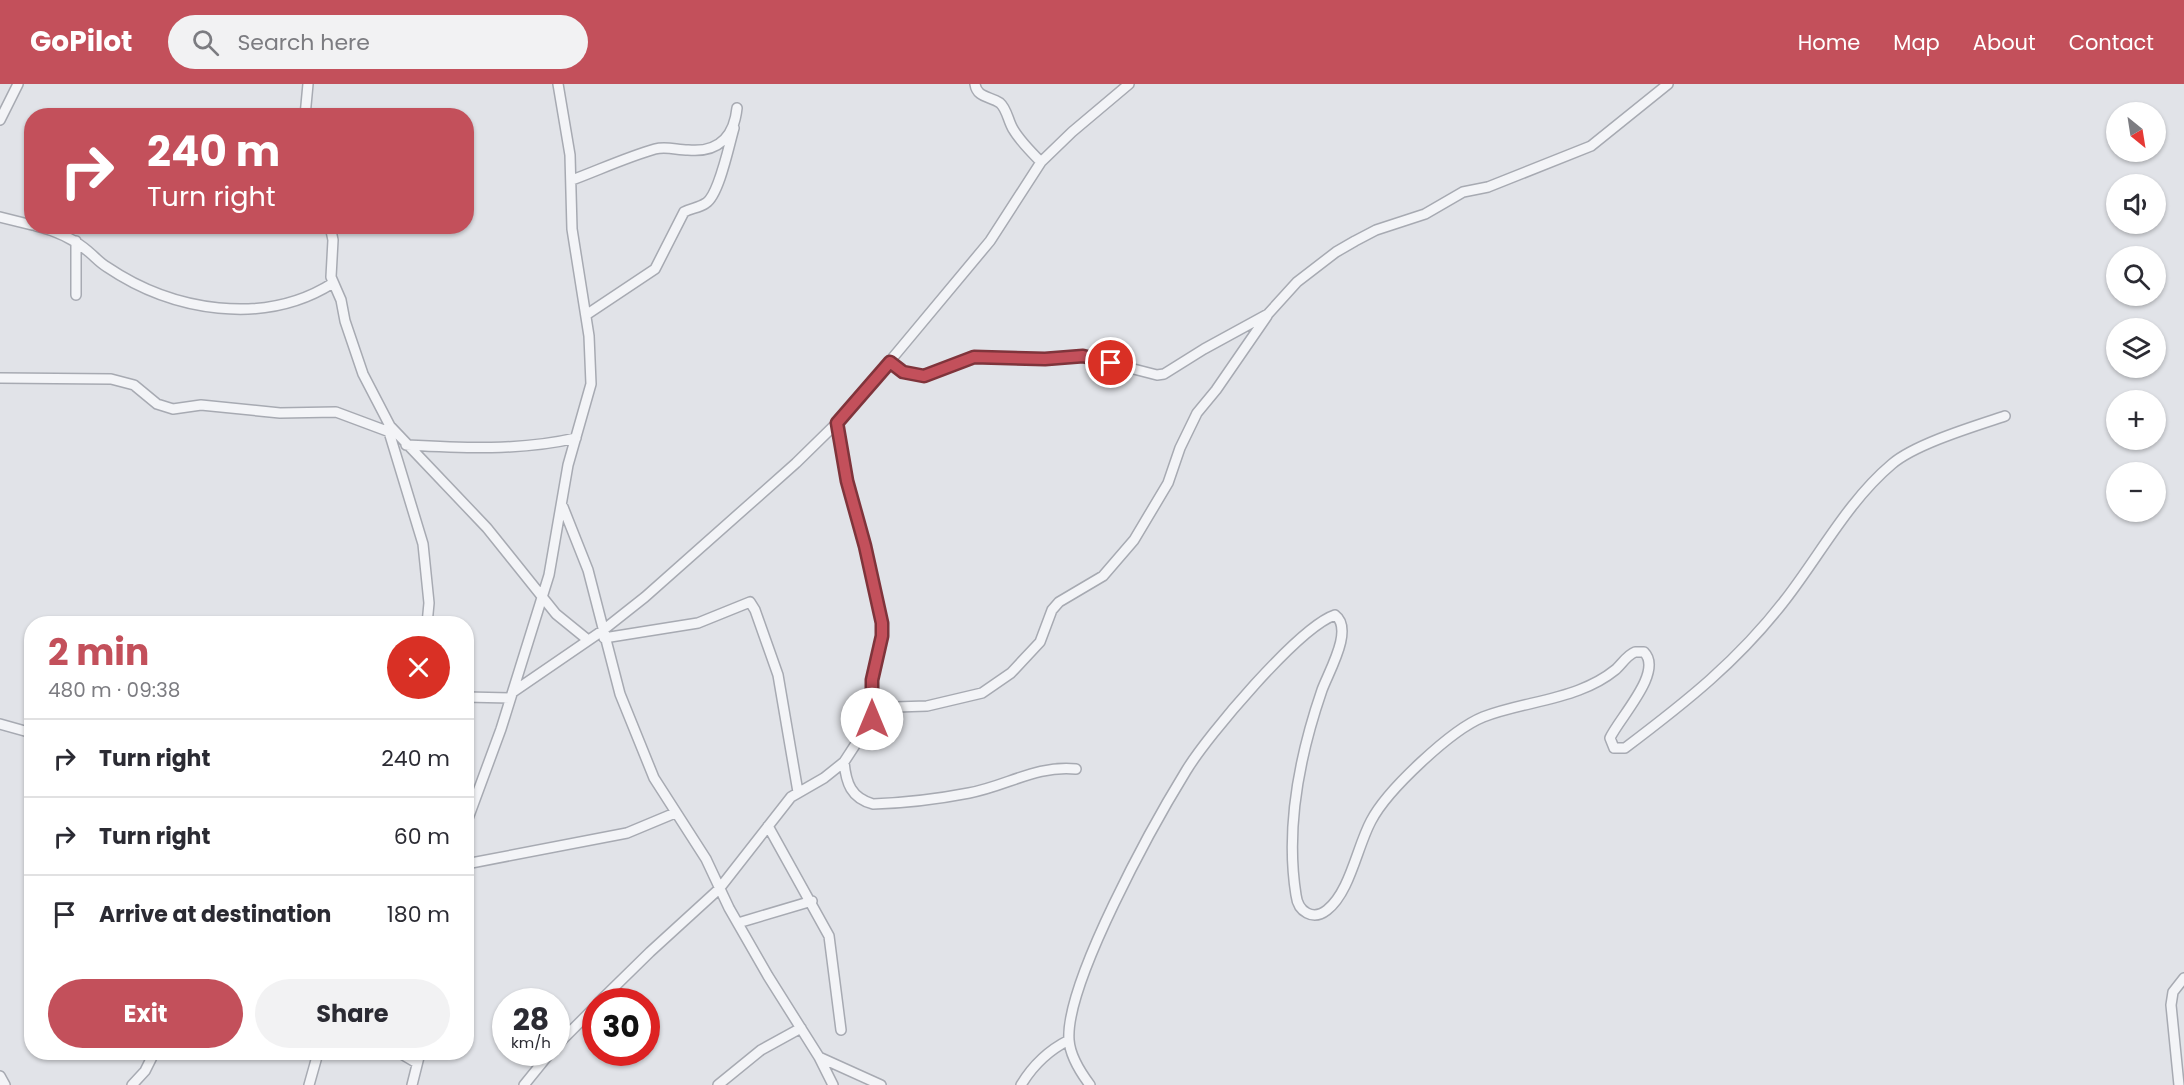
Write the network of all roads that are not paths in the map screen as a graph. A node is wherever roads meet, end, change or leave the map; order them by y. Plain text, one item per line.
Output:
1 (18, 84) edge
2 (308, 84) edge
3 (558, 84) edge
4 (975, 84) edge
5 (1129, 84) edge
6 (1668, 84) edge
7 (5, 105) edge
8 (306, 108) edge
9 (737, 108) dead end
10 (0, 120) edge
11 (734, 128) junction
12 (1041, 162) junction
13 (572, 180) junction
14 (0, 217) edge
15 (24, 223) edge
16 (65, 234) edge
17 (332, 234) edge
18 (76, 241) junction
19 (333, 283) junction
20 (76, 295) dead end
21 (1268, 314) junction
22 (586, 315) junction
23 (890, 362) junction
24 (0, 378) edge
25 (2006, 416) dead end
26 (837, 423) junction
27 (393, 434) junction
28 (576, 438) junction
29 (406, 445) junction
30 (562, 504) junction
31 (542, 599) junction
32 (428, 616) edge
33 (603, 634) junction
34 (588, 640) junction
35 (512, 695) junction
36 (474, 697) edge
37 (872, 719) junction
38 (0, 724) edge
39 (24, 731) edge
40 (844, 762) junction
41 (1076, 769) dead end
42 (798, 792) junction
43 (474, 802) edge
44 (675, 813) junction
45 (768, 826) junction
46 (474, 862) edge
47 (719, 889) junction
48 (812, 901) junction
49 (738, 923) junction
50 (2184, 978) edge
51 (613, 988) edge
52 (582, 1020) edge
53 (801, 1028) junction
54 (841, 1030) dead end
55 (570, 1032) edge
56 (1069, 1040) junction
57 (819, 1057) junction
58 (151, 1060) edge
59 (316, 1060) edge
60 (412, 1060) edge
61 (418, 1060) edge
62 (417, 1063) junction
63 (539, 1066) edge
64 (0, 1076) edge
65 (5, 1085) edge
66 (132, 1085) edge
67 (309, 1085) edge
68 (412, 1085) edge
69 (524, 1085) edge
70 (718, 1085) edge
71 (832, 1085) edge
72 (881, 1085) edge
73 (1021, 1085) edge
74 (1090, 1085) edge
75 (2179, 1085) edge

1 - 7 street
2 - 8 street
3 - 13 street
4 - 12 street
5 - 12 street
6 - 21 street
7 - 10 street
9 - 11 street
11 - 13 street
11 - 22 street
12 - 23 street
13 - 22 street
14 - 15 street
16 - 18 street
17 - 19 street
18 - 19 street
18 - 20 street
19 - 27 street
21 - 23 street
21 - 37 street
22 - 28 street
23 - 26 street
24 - 27 street
25 - 56 street
26 - 33 street
26 - 37 street
27 - 29 street
27 - 32 street
28 - 29 street
28 - 30 street
29 - 31 street
30 - 31 street
30 - 33 street
31 - 34 street
31 - 35 street
33 - 34 street
33 - 42 street
33 - 44 street
34 - 35 street
35 - 36 street
35 - 43 street
37 - 40 street
38 - 39 street
40 - 41 street
40 - 42 street
42 - 45 street
44 - 46 street
44 - 47 street
45 - 47 street
45 - 48 street
47 - 49 street
47 - 51 street
48 - 49 street
48 - 54 street
49 - 53 street
50 - 75 street
52 - 55 street
53 - 57 street
53 - 70 street
56 - 73 street
56 - 74 street
57 - 71 street
57 - 72 street
58 - 66 street
59 - 67 street
60 - 62 street
61 - 62 street
62 - 68 street
63 - 69 street
64 - 65 street

